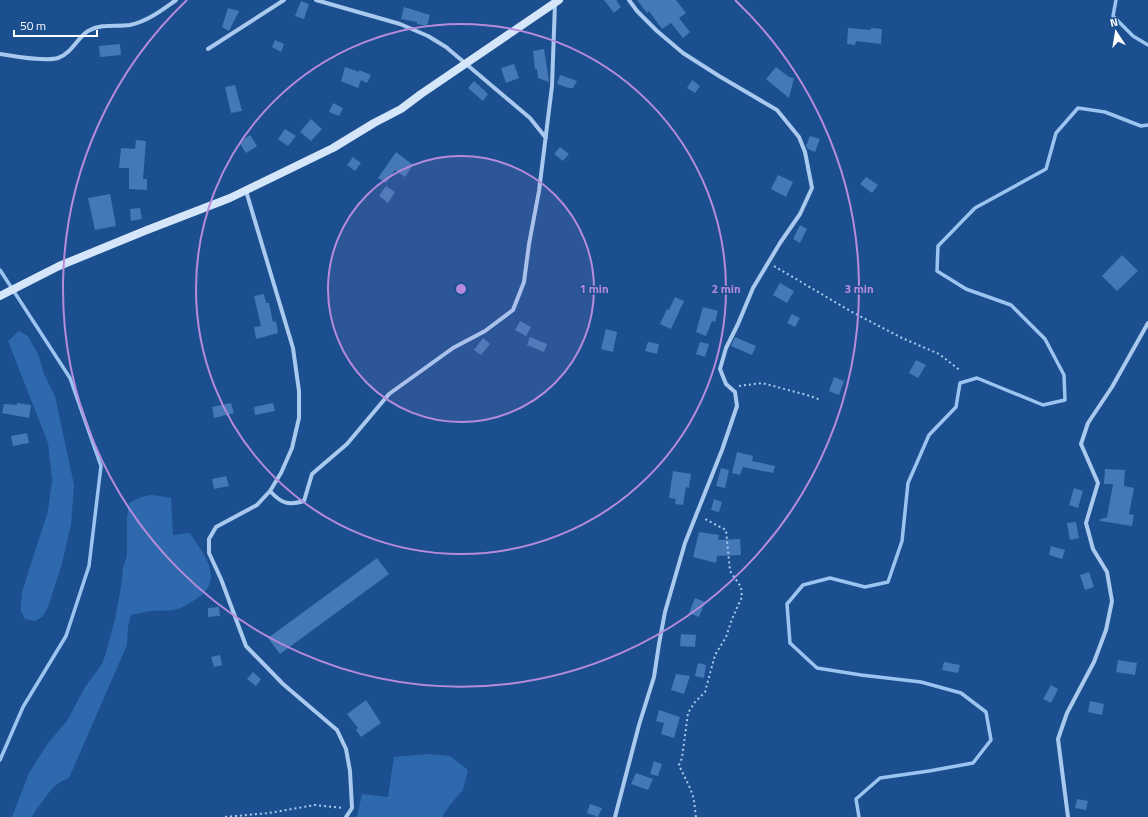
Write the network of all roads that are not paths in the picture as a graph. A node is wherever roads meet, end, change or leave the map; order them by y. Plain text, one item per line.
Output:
1 (176, 0) edge
2 (284, 0) edge
3 (316, 0) edge
4 (629, 0) edge
5 (557, 1) edge
6 (208, 49) dead end
7 (0, 54) edge
8 (465, 64) junction
9 (546, 138) junction
10 (246, 190) junction
11 (0, 296) edge
12 (1148, 323) edge
13 (270, 491) junction
14 (346, 817) edge
15 (615, 817) edge
16 (1068, 817) edge

1 - 7 street
2 - 6 street
3 - 8 street
4 - 15 street
5 - 8 main road
5 - 9 street
8 - 9 street
8 - 10 main road
9 - 13 street
10 - 11 main road
10 - 13 street
12 - 16 street
13 - 14 street

